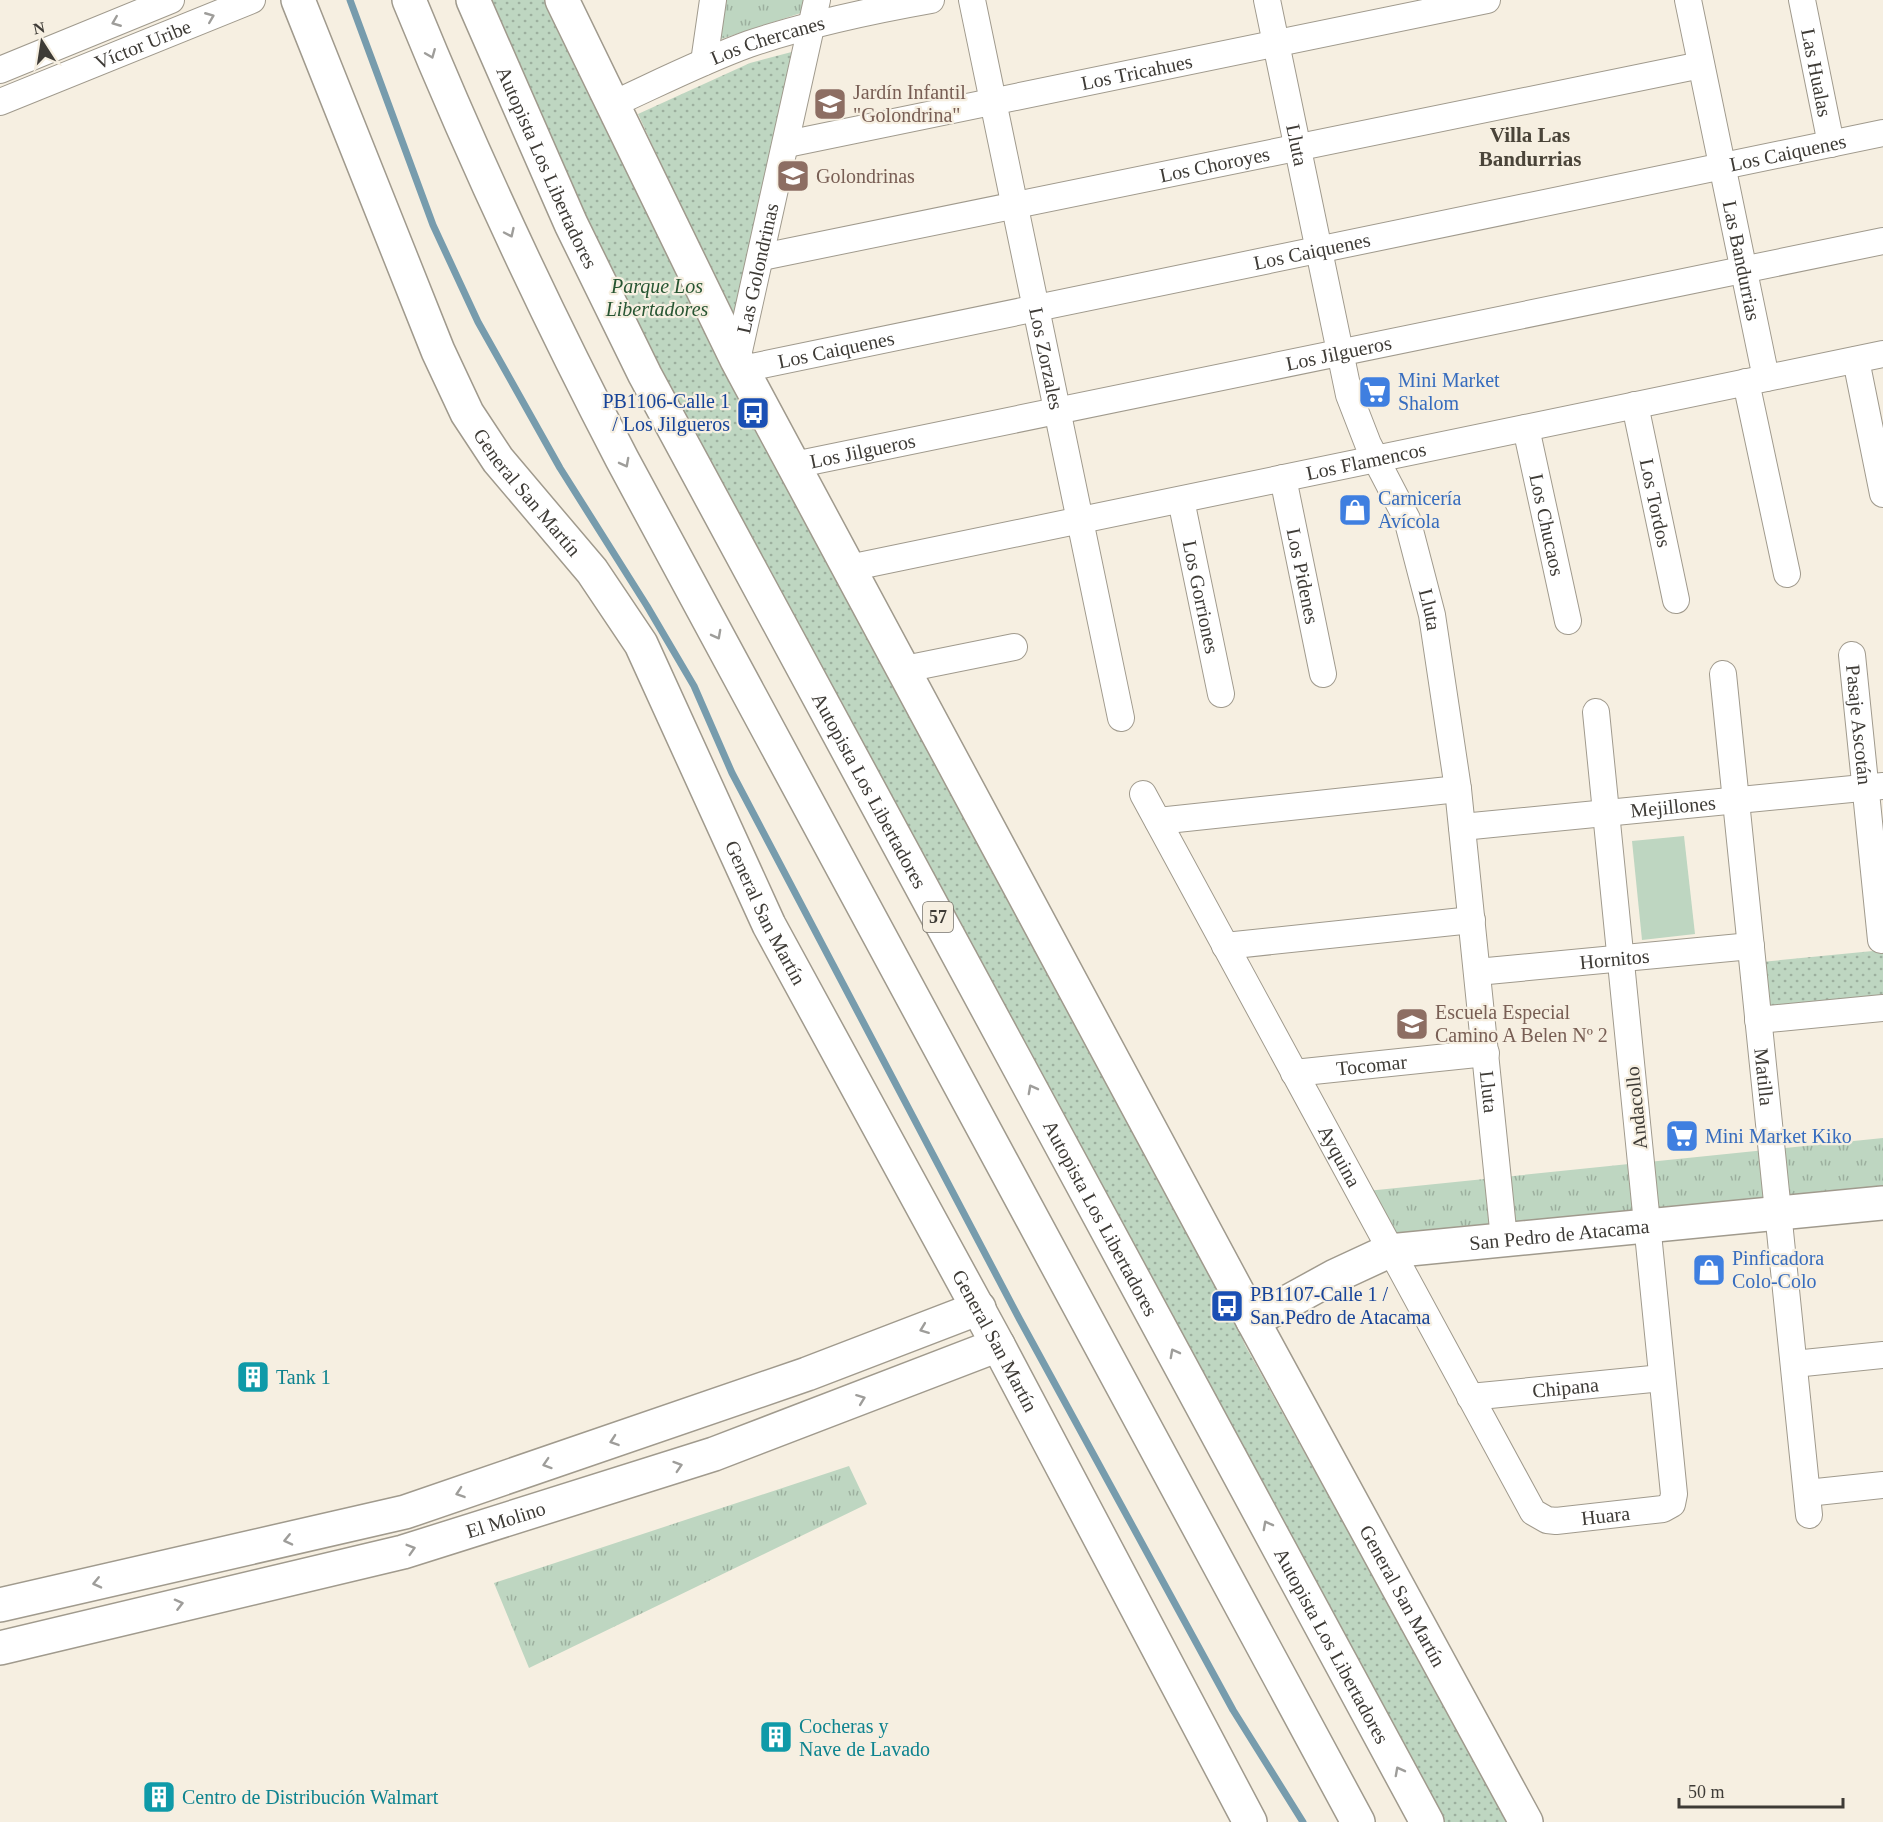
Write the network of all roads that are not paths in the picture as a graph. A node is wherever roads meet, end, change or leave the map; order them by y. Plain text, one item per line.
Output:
1 (171, 0) edge
2 (252, 0) edge
3 (298, 0) edge
4 (409, 0) edge
5 (473, 0) edge
6 (562, 0) edge
7 (713, 0) edge
8 (817, 0) edge
9 (930, 0) edge
10 (972, 0) edge
11 (1267, 0) edge
12 (1487, 0) edge
13 (1688, 0) edge
14 (1802, 0) edge
15 (812, 26) junction
16 (1276, 44) junction
17 (704, 62) junction
18 (1701, 65) junction
19 (0, 70) edge
20 (0, 102) edge
21 (993, 102) junction
22 (611, 105) junction
23 (1883, 134) edge
24 (787, 144) junction
25 (1831, 144) junction
26 (1297, 147) junction
27 (1722, 166) junction
28 (1014, 205) junction
29 (1883, 241) edge
30 (1319, 250) junction
31 (762, 256) junction
32 (1744, 269) junction
33 (1036, 308) junction
34 (1340, 353) junction
35 (1883, 354) edge
36 (1856, 360) junction
37 (740, 365) junction
38 (1756, 380) junction
39 (1635, 405) junction
40 (1057, 411) junction
41 (1526, 428) junction
42 (1376, 459) junction
43 (794, 465) junction
44 (1283, 478) junction
45 (1883, 494) edge
46 (1181, 500) junction
47 (1080, 520) junction
48 (849, 568) junction
49 (1787, 574) dead end
50 (1676, 600) dead end
51 (1568, 621) dead end
52 (1014, 647) dead end
53 (1852, 655) dead end
54 (904, 669) junction
55 (1323, 674) dead end
56 (1722, 674) dead end
57 (1221, 694) dead end
58 (1596, 712) dead end
59 (1121, 718) dead end
60 (1874, 787) edge
61 (1458, 789) junction
62 (1143, 794) dead end
63 (1736, 800) junction
64 (1606, 813) junction
65 (1158, 821) junction
66 (1462, 827) junction
67 (1472, 920) junction
68 (1881, 940) dead end
69 (1225, 946) junction
70 (1751, 946) junction
71 (1621, 959) junction
72 (1477, 972) junction
73 (1883, 1008) edge
74 (1758, 1020) junction
75 (1485, 1053) junction
76 (1294, 1073) junction
77 (1883, 1203) edge
78 (1778, 1213) junction
79 (1647, 1226) junction
80 (1504, 1239) junction
81 (1389, 1251) junction
82 (978, 1308) junction
83 (1253, 1321) junction
84 (998, 1345) junction
85 (1883, 1355) edge
86 (1794, 1364) junction
87 (807, 1374) junction
88 (1662, 1378) junction
89 (1470, 1397) junction
90 (806, 1420) junction
91 (1883, 1485) edge
92 (1672, 1504) joint
93 (1539, 1517) joint
94 (0, 1605) edge
95 (0, 1648) edge
96 (1250, 1822) edge
97 (1359, 1822) edge
98 (1427, 1822) edge
99 (1526, 1822) edge

1 -> 19 street, Víctor Uribe
20 -> 2 street, Víctor Uribe
3 - 82 main road, General San Martín
4 -> 97 main road
98 -> 5 main road, Autopista Los Libertadores / 57
6 - 22 main road, General San Martín
7 - 17 street
8 - 15 street, Las Golondrinas
9 - 15 street, Los Chercanes
10 - 21 street, Los Zorzales
11 - 16 street, Lluta
12 - 16 street, Los Tricahues
13 - 18 street, Las Bandurrias
14 - 25 street, Las Hualas
15 - 17 street, Los Chercanes
15 - 24 street, Las Golondrinas
16 - 21 street, Los Tricahues
16 - 26 street, Lluta
17 - 22 street, Los Chercanes
18 - 26 street, Los Choroyes
18 - 27 street, Las Bandurrias
21 - 24 street, Los Tricahues
21 - 28 street, Los Zorzales
22 - 37 main road, General San Martín
23 - 25 street, Los Caiquenes
24 - 31 street, Las Golondrinas
25 - 27 street, Los Caiquenes
26 - 28 street, Los Choroyes
26 - 30 street, Lluta
27 - 30 street, Los Caiquenes
27 - 32 street, Las Bandurrias
28 - 31 street, Los Choroyes
28 - 33 street, Los Zorzales
29 - 32 street, Los Jilgueros
30 - 33 street, Los Caiquenes
30 - 34 street, Lluta
31 - 37 street, Las Golondrinas
32 - 34 street, Los Jilgueros
32 - 38 street, Las Bandurrias
33 - 37 street, Los Caiquenes
33 - 40 street, Los Zorzales
34 - 40 street, Los Jilgueros
34 - 42 street, Lluta
35 - 36 street, Los Flamencos
36 - 38 street, Los Flamencos
36 - 45 street
37 - 43 main road, General San Martín
38 - 39 street, Los Flamencos
38 - 49 street, Las Bandurrias
39 - 41 street, Los Flamencos
39 - 50 street, Los Tordos
40 - 43 street, Los Jilgueros
40 - 47 street, Los Zorzales
41 - 42 street, Los Flamencos
41 - 51 street, Los Chucaos
42 - 44 street, Los Flamencos
42 - 61 street, Lluta
43 - 48 main road, General San Martín
44 - 46 street, Los Flamencos
44 - 55 street, Los Pidenes
46 - 47 street, Los Flamencos
46 - 57 street, Los Gorriones
47 - 48 street, Los Flamencos
47 - 59 street, Los Zorzales
48 - 54 main road, General San Martín
52 - 54 street
53 - 60 street, Pasaje Ascotán
54 - 83 main road, General San Martín
56 - 63 street, Matilla
58 - 64 street, Andacollo
60 - 63 street, Mejillones
60 - 68 street, Pasaje Ascotán
61 - 65 street
61 - 66 street, Lluta
62 - 65 street, Ayquina
63 - 64 street, Mejillones
63 - 70 street, Matilla
64 - 66 street, Mejillones
64 - 71 street, Andacollo
65 - 69 street, Ayquina
66 - 67 street, Lluta
67 - 69 street
67 - 72 street, Lluta
69 - 76 street, Ayquina
70 - 71 street, Hornitos
70 - 74 street, Matilla
71 - 72 street, Hornitos
71 - 79 street, Andacollo
72 - 75 street, Lluta
73 - 74 street
74 - 78 street, Matilla
75 - 76 street, Tocomar
75 - 80 street, Lluta
76 - 81 street, Ayquina
77 - 78 main road, San Pedro de Atacama
78 - 79 main road, San Pedro de Atacama
78 - 86 street, Matilla
79 - 80 main road, San Pedro de Atacama
79 - 88 street, Andacollo
80 - 81 main road, San Pedro de Atacama
81 - 83 main road, San Pedro de Atacama
81 - 89 street, Ayquina
82 - 84 main road, General San Martín
82 -> 87 main road, El Molino
83 - 99 main road, General San Martín
90 -> 84 main road, El Molino
84 - 96 main road, General San Martín
85 - 86 street
86 - 91 street, Matilla
87 - 90 main road
87 -> 94 main road, El Molino
88 - 89 street, Chipana
88 - 92 street, Andacollo
89 - 93 street, Ayquina
95 -> 90 main road, El Molino
92 - 93 street, Huara

